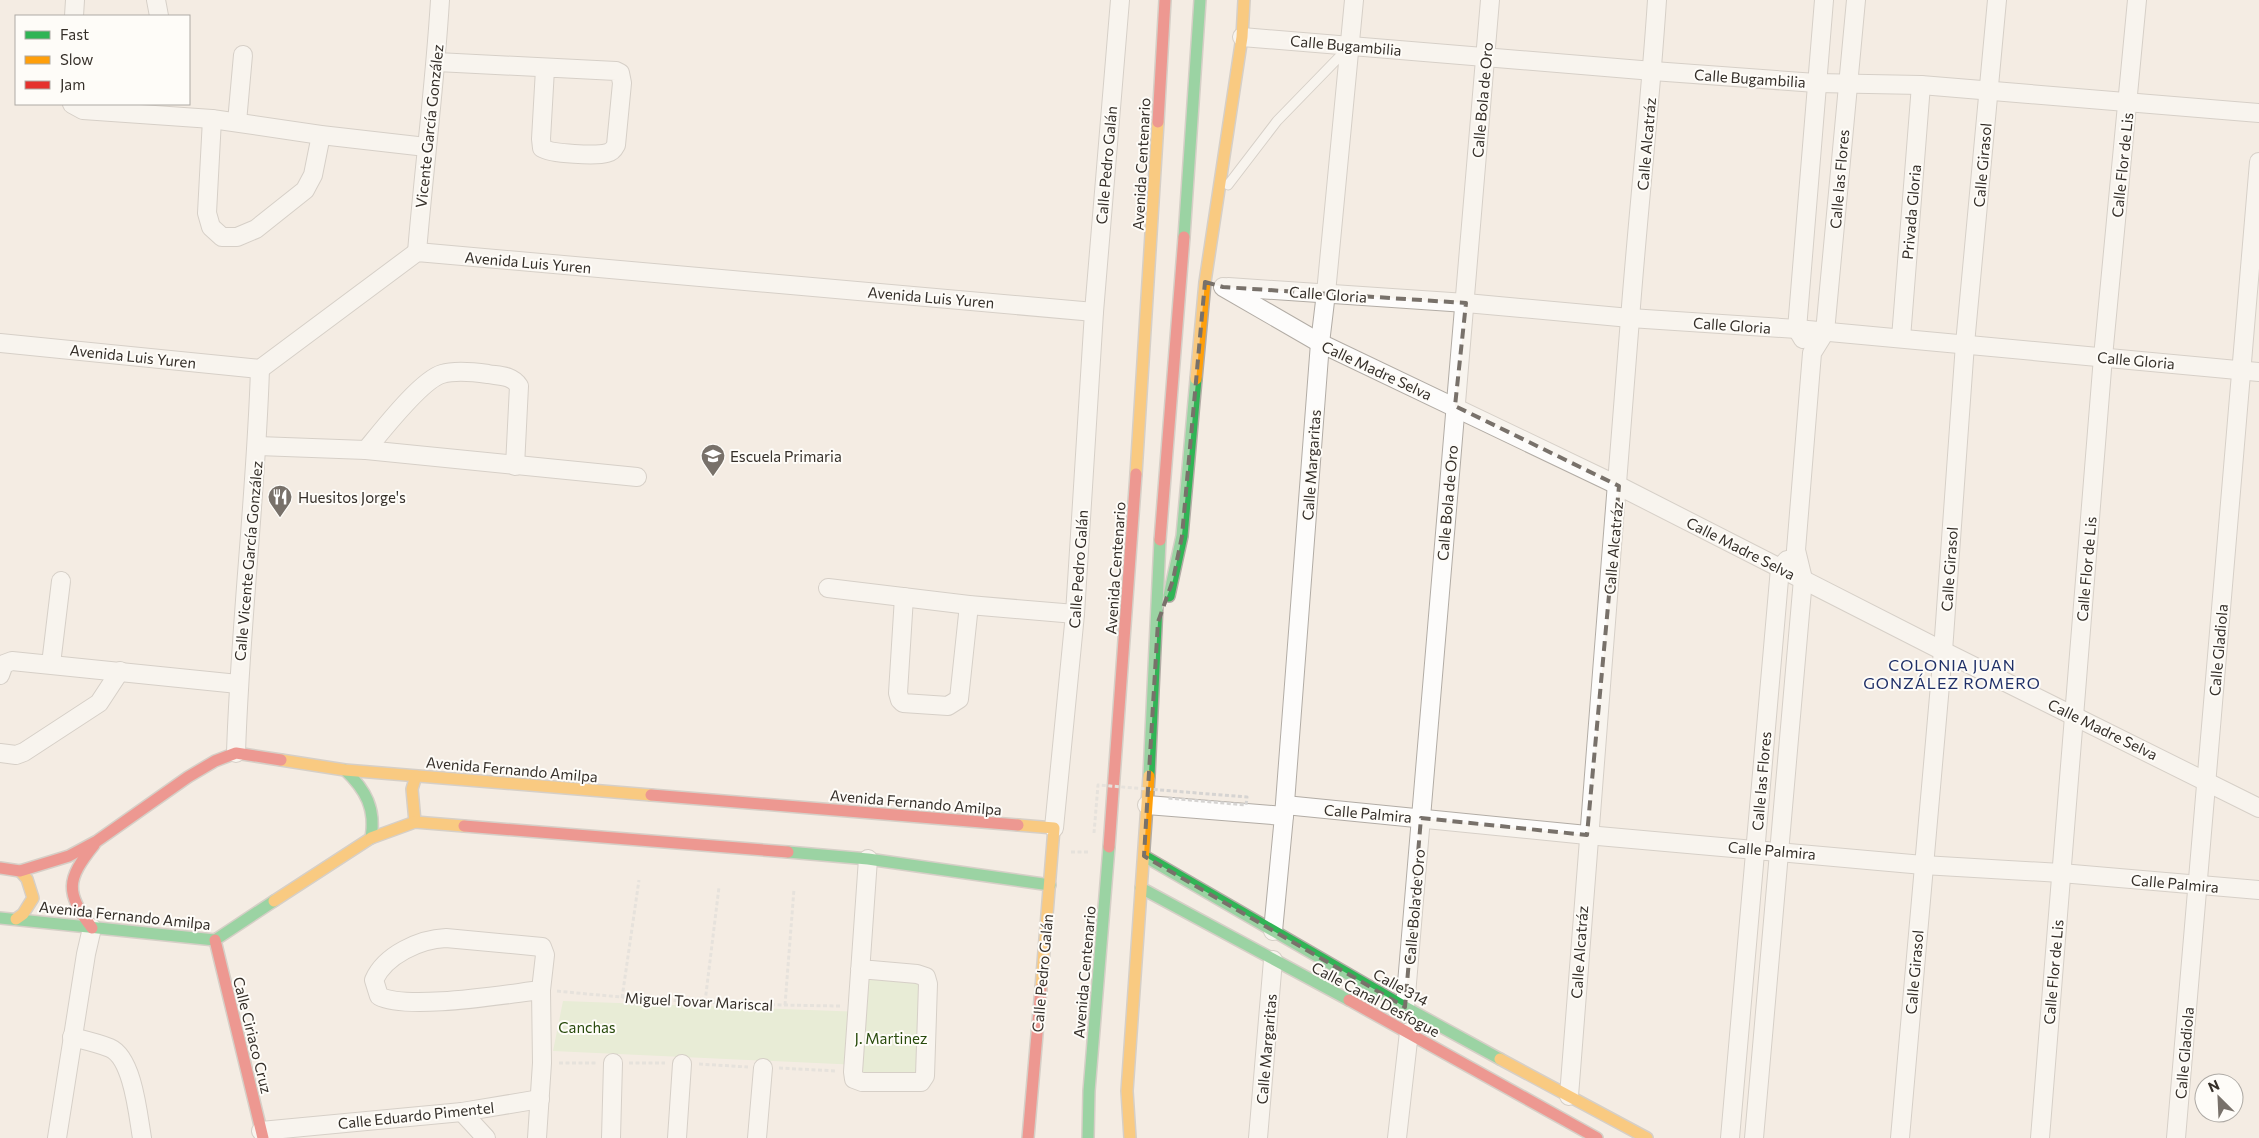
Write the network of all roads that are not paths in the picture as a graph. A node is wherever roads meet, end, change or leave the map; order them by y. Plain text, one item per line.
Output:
1 (75, 0) edge
2 (156, 0) edge
3 (440, 0) edge
4 (1120, 0) edge
5 (1165, 0) edge
6 (1200, 0) edge
7 (1244, 0) edge
8 (1354, 0) edge
9 (1490, 0) edge
10 (1657, 0) edge
11 (1824, 0) edge
12 (1856, 0) edge
13 (1997, 0) edge
14 (2137, 0) edge
15 (74, 15) edge
16 (159, 15) edge
17 (1176, 26) dead end
18 (1242, 37) junction
19 (1162, 40) junction
20 (1350, 46) junction
21 (243, 55) dead end
22 (1485, 57) junction
23 (437, 62) junction
24 (545, 68) junction
25 (1652, 71) junction
26 (1816, 83) junction
27 (1848, 83) junction
28 (1921, 85) junction
29 (1989, 91) junction
30 (2128, 104) junction
31 (74, 105) edge
32 (152, 109) edge
33 (2259, 113) edge
34 (212, 119) junction
35 (237, 122) junction
36 (321, 135) junction
37 (426, 147) junction
38 (2259, 162) edge
39 (1216, 202) junction
40 (417, 252) junction
41 (1205, 282) junction
42 (1224, 287) junction
43 (1326, 293) junction
44 (1466, 303) junction
45 (1094, 312) junction
46 (1630, 318) junction
47 (1796, 329) junction
48 (1825, 332) junction
49 (1900, 338) junction
50 (0, 343) edge
51 (1320, 343) junction
52 (1965, 344) junction
53 (1812, 353) junction
54 (2103, 357) junction
55 (260, 369) junction
56 (2240, 370) junction
57 (2259, 372) edge
58 (1455, 406) junction
59 (258, 446) junction
60 (366, 450) junction
61 (515, 466) junction
62 (637, 477) dead end
63 (1619, 486) junction
64 (1796, 550) junction
65 (1780, 568) junction
66 (1803, 579) junction
67 (61, 581) dead end
68 (828, 588) dead end
69 (904, 597) junction
70 (969, 605) junction
71 (1075, 614) junction
72 (1158, 622) junction
73 (1943, 651) junction
74 (51, 664) junction
75 (120, 671) junction
76 (0, 674) edge
77 (238, 684) junction
78 (2074, 714) junction
79 (0, 753) edge
80 (236, 753) junction
81 (345, 770) junction
82 (416, 776) junction
83 (2207, 781) junction
84 (1147, 805) junction
85 (2259, 808) edge
86 (1285, 810) junction
87 (1421, 818) junction
88 (415, 822) junction
89 (1054, 828) junction
90 (1588, 835) junction
91 (371, 838) junction
92 (97, 841) junction
93 (1754, 849) junction
94 (1780, 851) junction
95 (1144, 856) junction
96 (868, 860) junction
97 (1923, 865) junction
98 (0, 868) edge
99 (20, 871) junction
100 (2061, 873) junction
101 (2198, 885) junction
102 (1050, 886) junction
103 (1141, 888) junction
104 (2259, 890) edge
105 (0, 918) edge
106 (16, 919) junction
107 (92, 928) junction
108 (1273, 931) junction
109 (215, 940) junction
110 (1273, 960) junction
111 (860, 969) junction
112 (541, 990) junction
113 (1405, 1007) junction
114 (1409, 1032) junction
115 (72, 1037) junction
116 (613, 1063) dead end
117 (682, 1064) dead end
118 (763, 1068) dead end
119 (1568, 1096) junction
120 (540, 1098) junction
121 (462, 1112) junction
122 (1565, 1120) junction
123 (262, 1135) edge
124 (57, 1138) edge
125 (142, 1138) edge
126 (486, 1138) edge
127 (537, 1138) edge
128 (611, 1138) edge
129 (677, 1138) edge
130 (757, 1138) edge
131 (1028, 1138) edge
132 (1088, 1138) edge
133 (1130, 1138) edge
134 (1258, 1138) edge
135 (1397, 1138) edge
136 (1564, 1138) edge
137 (1597, 1138) edge
138 (1647, 1138) edge
139 (1730, 1138) edge
140 (1754, 1138) edge
141 (1900, 1138) edge
142 (2040, 1138) edge
143 (2176, 1138) edge

1 - 15 street
2 - 16 street
3 - 23 street, Vicente García González
4 - 45 street, Calle Pedro Galán
5 - 19 street, Avenida Centenario
6 - 72 street
7 - 18 street
8 - 20 street, Calle Margaritas
9 - 22 street, Calle Bola de Oro
10 - 25 street, Calle Alcatráz
11 - 26 street, Calle las Flores
12 - 27 street, Calle las Flores
13 - 29 street, Calle Girasol
14 - 30 street, Calle Flor de Lis
17 - 19 street
18 - 20 street, Calle Bugambilia
18 - 39 street
19 - 132 street, Avenida Centenario
20 - 22 street, Calle Bugambilia
20 - 39 lane
20 - 43 street, Calle Margaritas
21 - 35 street
22 - 25 street, Calle Bugambilia
22 - 44 street, Calle Bola de Oro
23 - 24 street
23 - 37 street, Vicente García González
24 - 24 street
25 - 26 street, Calle Bugambilia
25 - 46 street, Calle Alcatráz
26 - 27 street, Calle Bugambilia
26 - 47 street, Calle las Flores
27 - 28 street, Calle Bugambilia
27 - 48 street, Calle las Flores
28 - 29 street, Calle Bugambilia
28 - 49 street, Privada Gloria
29 - 30 street, Calle Bugambilia
29 - 52 street, Calle Girasol
30 - 33 street, Calle Bugambilia
30 - 54 street, Calle Flor de Lis
31 - 32 street
32 - 34 street
34 - 35 street
34 - 36 street
35 - 36 street
36 - 37 street
37 - 40 street, Vicente García González
38 - 56 street, Calle Gladiola
39 - 41 street
40 - 45 street, Avenida Luis Yuren
40 - 55 street
41 - 42 street, Calle Gloria
41 - 72 street
42 - 43 street, Calle Gloria
42 - 51 street, Calle Madre Selva
43 - 44 street, Calle Gloria
43 - 51 street, Calle Margaritas
44 - 46 street, Calle Gloria
44 - 58 street, Calle Bola de Oro
45 - 71 street, Calle Pedro Galán
46 - 47 street, Calle Gloria
46 - 63 street, Calle Alcatráz
47 - 48 street, Calle Gloria
47 - 53 street
48 - 49 street, Calle Gloria
48 - 53 street, Calle las Flores
49 - 52 street, Calle Gloria
50 - 55 street, Avenida Luis Yuren
51 - 58 street, Calle Madre Selva
51 - 86 street, Calle Margaritas
52 - 54 street, Calle Gloria
52 - 73 street, Calle Girasol
53 - 64 street, Calle las Flores
54 - 56 street, Calle Gloria
54 - 78 street, Calle Flor de Lis
55 - 59 street, Calle Vicente García González
56 - 57 street, Calle Gloria
56 - 83 street, Calle Gladiola
58 - 63 street, Calle Madre Selva
58 - 87 street, Calle Bola de Oro
59 - 60 street
59 - 77 street, Calle Vicente García González
60 - 61 street
60 - 61 street
61 - 62 street
63 - 65 street, Calle Madre Selva
63 - 90 street, Calle Alcatráz
64 - 65 street
64 - 66 street, Calle las Flores
65 - 66 street, Calle Madre Selva
65 - 93 street, Calle las Flores
66 - 73 street, Calle Madre Selva
66 - 94 street, Calle las Flores
67 - 74 street
68 - 69 street
69 - 70 street
69 - 70 street
70 - 71 street
71 - 89 street, Calle Pedro Galán
72 - 84 street
73 - 78 street, Calle Madre Selva
73 - 97 street, Calle Girasol
74 - 75 street
74 - 76 street
75 - 77 street
75 - 79 street
77 - 80 street, Calle Vicente García González
78 - 83 street, Calle Madre Selva
78 - 100 street, Calle Flor de Lis
80 - 81 street, Avenida Fernando Amilpa
80 - 92 street
81 - 82 street, Avenida Fernando Amilpa
81 - 91 street
82 - 88 street
82 - 89 street, Avenida Fernando Amilpa
83 - 85 street, Calle Madre Selva
83 - 101 street, Calle Gladiola
84 - 86 street, Calle Palmira
84 - 95 street
86 - 87 street, Calle Palmira
86 - 108 street, Calle Margaritas
87 - 90 street, Calle Palmira
87 - 113 street, Calle Bola de Oro
88 - 91 street, Avenida Fernando Amilpa
88 - 96 street, Avenida Fernando Amilpa
89 - 102 street, Calle Pedro Galán
90 - 93 street, Calle Palmira
90 - 119 street, Calle Alcatráz
91 - 109 street, Avenida Fernando Amilpa
92 - 99 street
92 - 107 street
93 - 94 street, Calle Palmira
93 - 139 street, Calle las Flores
94 - 97 street, Calle Palmira
94 - 140 street, Calle las Flores
95 - 103 street
95 - 108 street, Calle 314
96 - 102 street, Avenida Fernando Amilpa
96 - 111 street
97 - 100 street, Calle Palmira
97 - 141 street, Calle Girasol
98 - 99 street
99 - 106 street
100 - 101 street, Calle Palmira
100 - 142 street, Calle Flor de Lis
101 - 104 street, Calle Palmira
101 - 143 street, Calle Gladiola
102 - 131 street, Calle Pedro Galán
103 - 110 street, Calle Canal Desfogue
103 - 133 street
105 - 106 street, Avenida Fernando Amilpa
106 - 107 street, Avenida Fernando Amilpa
107 - 109 street, Avenida Fernando Amilpa
107 - 115 street
108 - 113 street, Calle 314
109 - 123 street, Calle Ciriaco Cruz
110 - 114 street, Calle Canal Desfogue
110 - 134 street, Calle Margaritas
111 - 111 street
112 - 112 street
112 - 120 street
113 - 119 street, Calle 314
114 - 122 street, Calle Canal Desfogue
114 - 135 street
115 - 124 street
115 - 125 street
116 - 128 street
117 - 129 street
118 - 130 street
119 - 138 street, Calle 314
120 - 121 street, Calle Eduardo Pimentel
120 - 127 street
121 - 123 street, Calle Eduardo Pimentel
121 - 126 street
122 - 136 street
122 - 137 street, Calle Canal Desfogue

